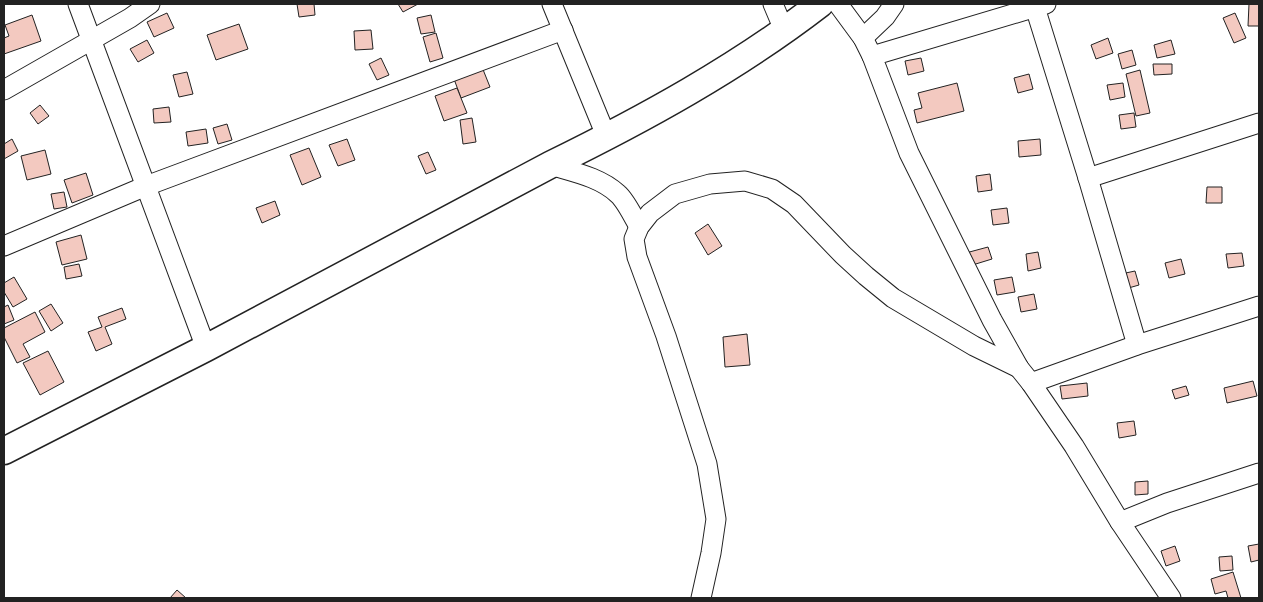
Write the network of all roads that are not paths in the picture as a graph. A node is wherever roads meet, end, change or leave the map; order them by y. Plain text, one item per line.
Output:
1 (78, 4) edge
2 (150, 4) edge
3 (552, 4) edge
4 (773, 4) edge
5 (820, 4) edge
6 (838, 4) edge
7 (894, 4) edge
8 (1038, 5) edge
9 (563, 30) junction
10 (784, 30) junction
11 (863, 38) junction
12 (92, 40) junction
13 (872, 56) junction
14 (4, 90) edge
15 (1259, 123) edge
16 (607, 138) junction
17 (550, 165) junction
18 (1088, 178) junction
19 (146, 186) junction
20 (639, 227) junction
21 (4, 246) edge
22 (1259, 306) edge
23 (1137, 345) junction
24 (206, 348) junction
25 (1019, 368) junction
26 (1031, 383) junction
27 (4, 451) edge
28 (1259, 473) edge
29 (1120, 522) junction
30 (701, 598) edge
31 (1170, 598) edge

1 - 12 street
2 - 12 street
3 - 9 street
4 - 10 street
5 - 10 main road
6 - 11 street
7 - 11 street
8 - 13 street
8 - 18 street
9 - 16 street
9 - 19 street
10 - 16 main road
11 - 13 street
12 - 14 street
12 - 19 street
13 - 25 street
15 - 18 street
16 - 17 main road
17 - 20 street
17 - 24 main road
18 - 23 street
19 - 21 street
19 - 24 street
20 - 25 street
20 - 30 street
22 - 23 street
23 - 26 street
24 - 27 main road
25 - 26 street
26 - 29 street
28 - 29 street
29 - 31 street

